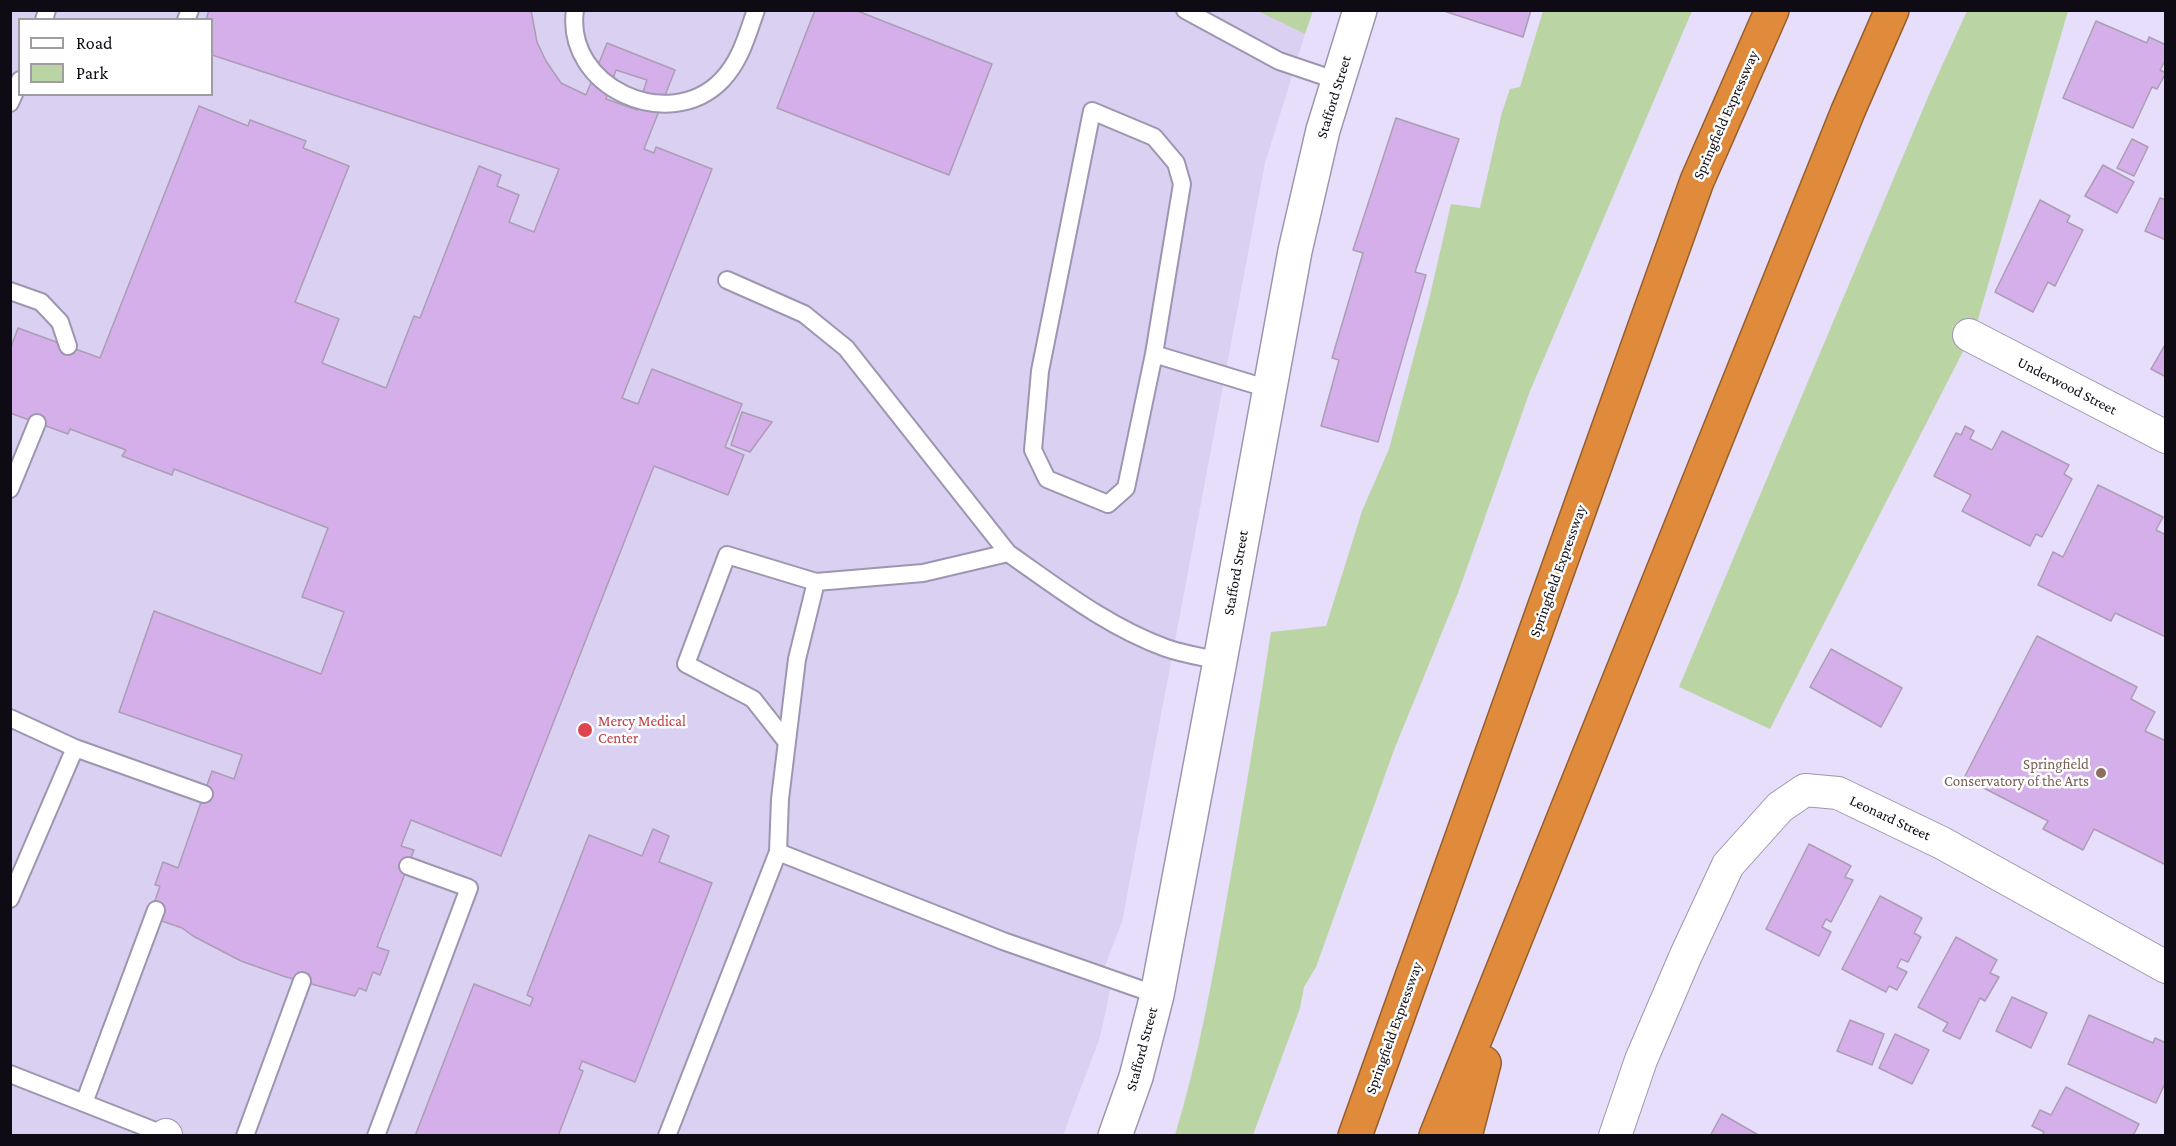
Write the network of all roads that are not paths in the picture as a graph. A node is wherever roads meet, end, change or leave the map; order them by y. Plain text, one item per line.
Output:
1 (575, 10) edge
2 (756, 10) edge
3 (1185, 10) edge
4 (1360, 10) edge
5 (1772, 10) edge
6 (1892, 10) edge
7 (1338, 81) junction
8 (18, 85) edge
9 (10, 103) edge
10 (727, 280) dead end
11 (10, 291) edge
12 (1969, 336) dead end
13 (68, 346) dead end
14 (1154, 354) junction
15 (1269, 390) junction
16 (37, 423) dead end
17 (2166, 437) edge
18 (10, 489) edge
19 (1008, 553) junction
20 (816, 582) junction
21 (1220, 661) junction
22 (10, 718) edge
23 (786, 741) junction
24 (75, 748) junction
25 (204, 794) dead end
26 (778, 852) junction
27 (408, 866) dead end
28 (10, 899) edge
29 (156, 910) dead end
30 (1518, 937) junction
31 (2166, 967) edge
32 (302, 981) dead end
33 (1157, 995) junction
34 (10, 1074) edge
35 (84, 1103) junction
36 (167, 1135) edge
37 (245, 1136) edge
38 (376, 1136) edge
39 (666, 1136) edge
40 (1115, 1136) edge
41 (1355, 1136) edge
42 (1436, 1136) edge
43 (1465, 1136) edge
44 (1615, 1136) edge

1 - 2 lane
3 - 7 lane
4 - 7 main road, Stafford Street
5 - 41 highway, Springfield Expressway
6 - 30 highway
7 - 15 main road, Stafford Street
8 - 9 lane
10 - 19 lane
11 - 13 lane
12 - 17 street, Underwood Street
14 - 14 lane
14 - 15 lane
15 - 21 main road, Stafford Street
16 - 18 lane
19 - 20 lane
19 - 21 lane
20 - 23 lane
20 - 23 lane
21 - 33 main road, Stafford Street
22 - 24 lane
23 - 26 lane
24 - 25 lane
24 - 28 lane
26 - 33 lane
26 - 39 lane
27 - 38 lane
29 - 35 lane
30 - 42 highway
30 - 43 highway
31 - 44 street, Leonard Street
32 - 37 lane
33 - 40 main road, Stafford Street
34 - 35 lane
35 - 36 lane

